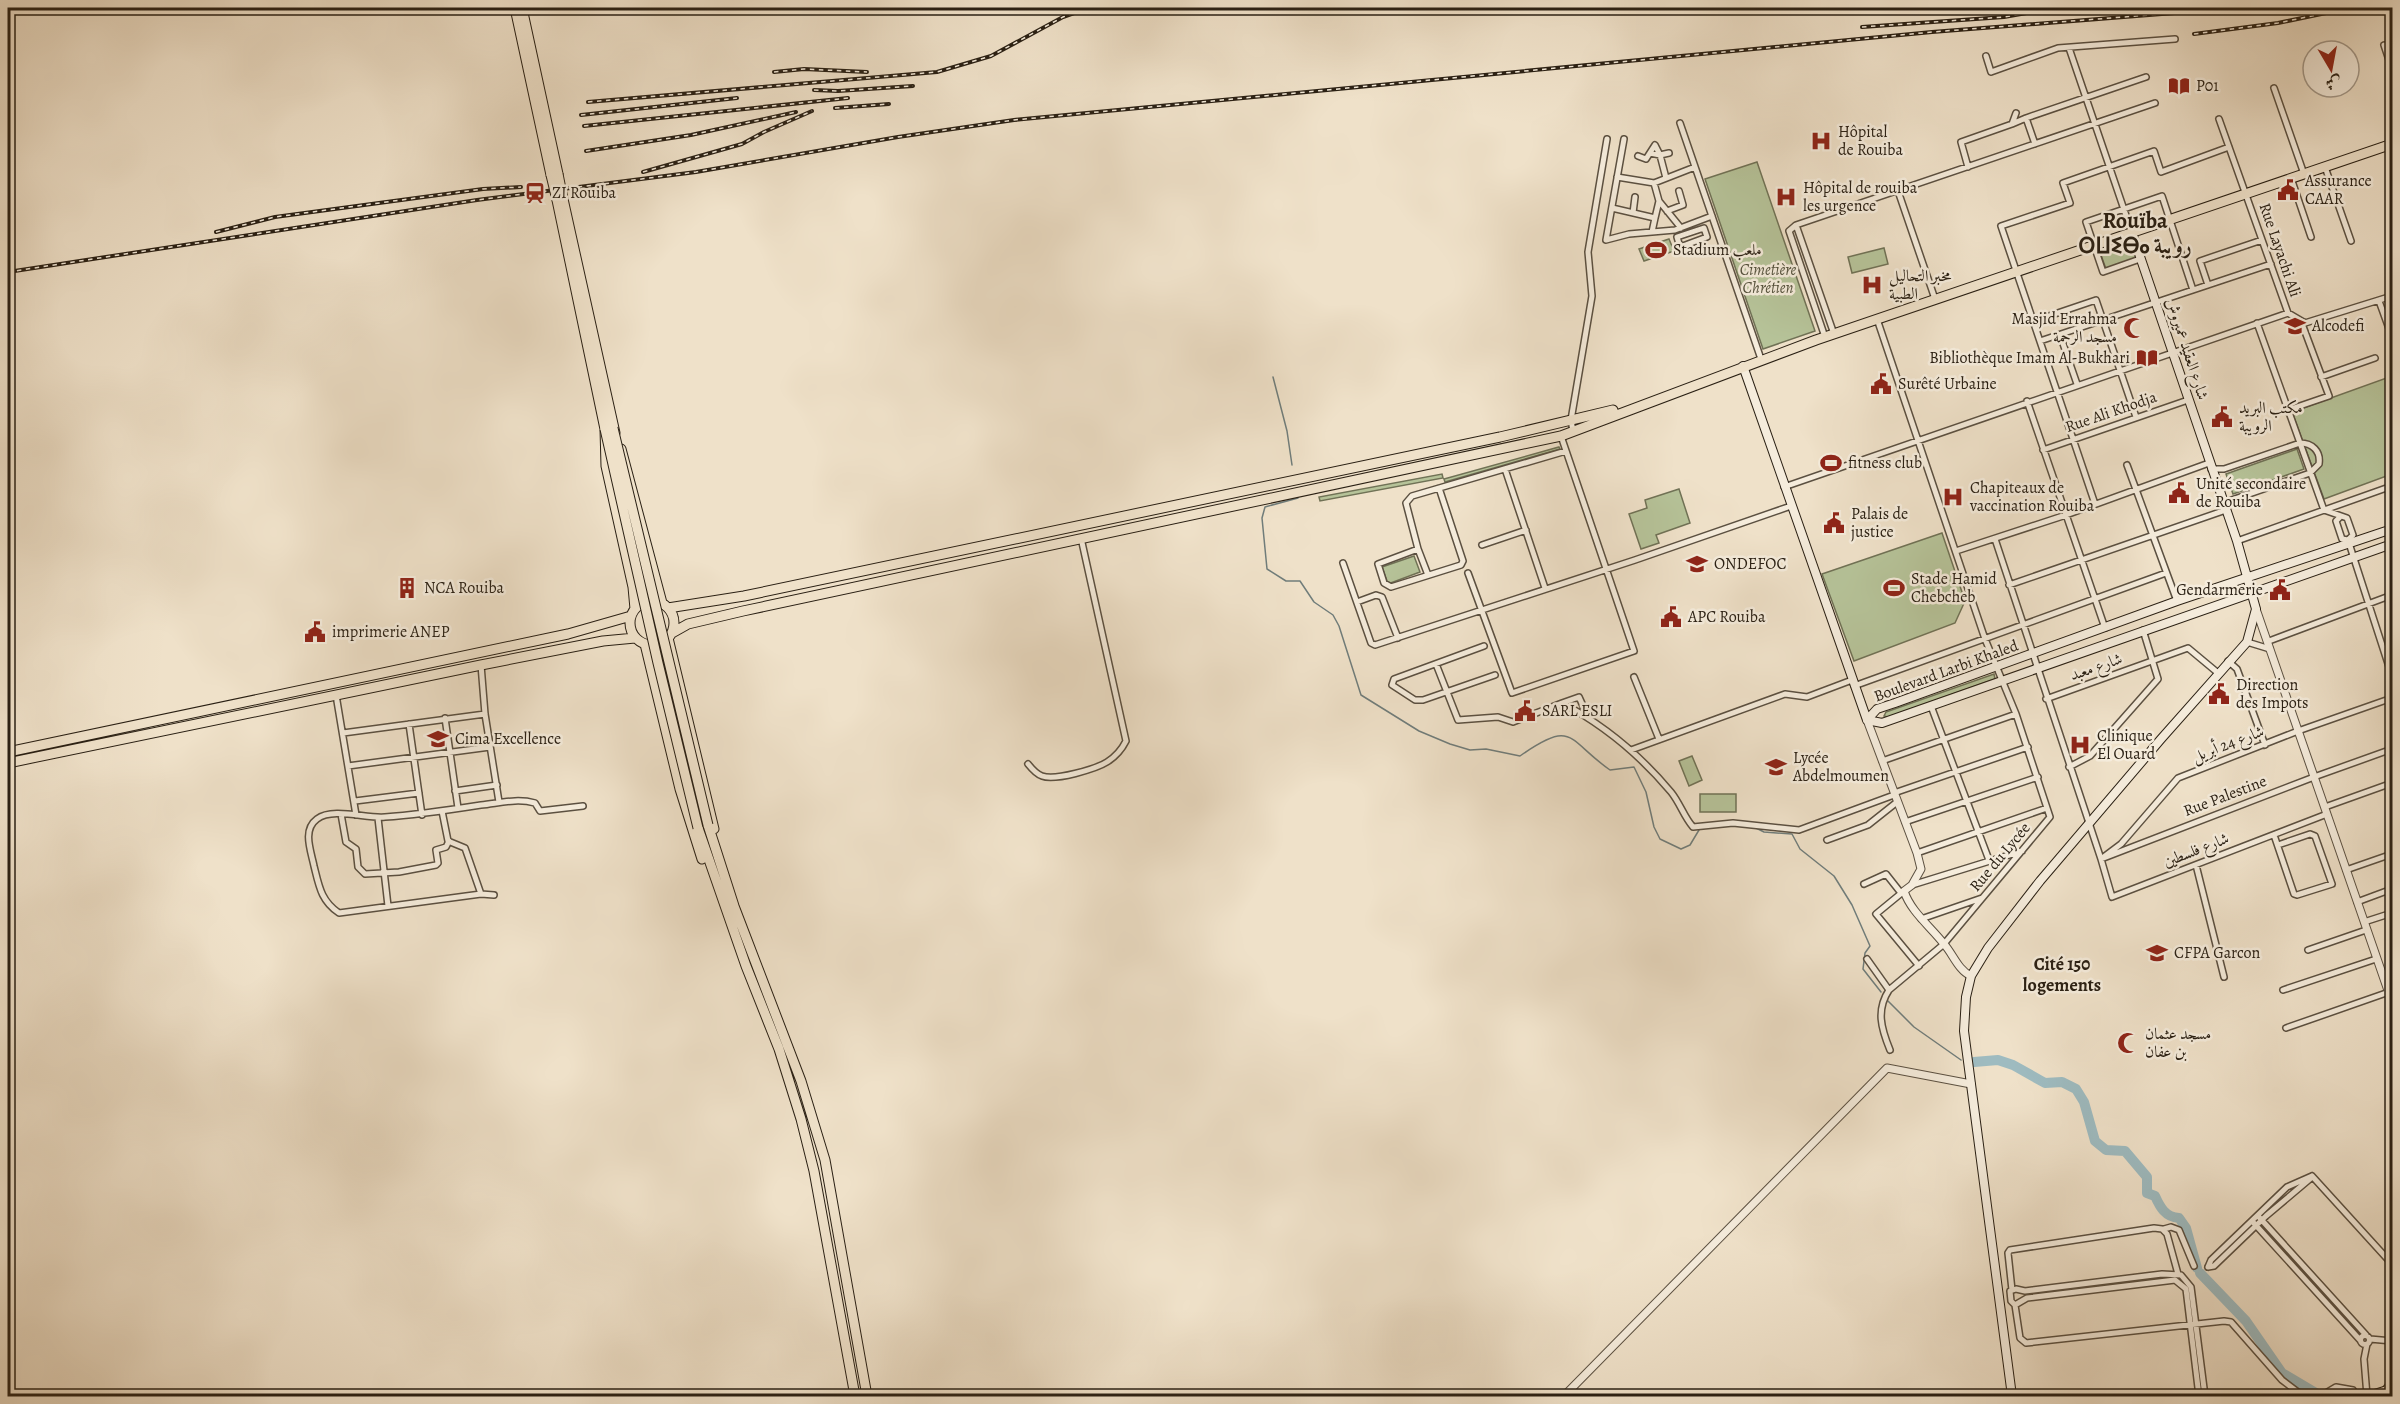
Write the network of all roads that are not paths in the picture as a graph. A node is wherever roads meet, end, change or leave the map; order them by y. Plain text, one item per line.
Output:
1 (515, 8) edge
2 (522, 8) edge
3 (2175, 39) dead end
4 (2384, 45) dead end
5 (2069, 48) junction
6 (1986, 56) dead end
7 (2392, 69) edge
8 (2146, 77) dead end
9 (2274, 88) dead end
10 (2086, 98) junction
11 (2155, 103) dead end
12 (2016, 112) dead end
13 (2026, 118) junction
14 (2219, 119) dead end
15 (1680, 123) dead end
16 (2012, 124) junction
17 (2094, 124) junction
18 (1607, 139) dead end
19 (1624, 139) dead end
20 (2035, 144) junction
21 (2392, 144) edge
22 (2229, 147) junction
23 (1669, 153) dead end
24 (1660, 155) junction
25 (1638, 156) dead end
26 (2109, 166) junction
27 (1695, 167) junction
28 (1968, 167) junction
29 (2325, 167) junction
30 (2304, 174) junction
31 (555, 175) junction
32 (1617, 177) junction
33 (1666, 178) junction
34 (2291, 178) junction
35 (1654, 183) junction
36 (1898, 190) junction
37 (1679, 191) dead end
38 (2246, 194) junction
39 (1635, 197) dead end
40 (1659, 201) junction
41 (1612, 208) junction
42 (2124, 209) junction
43 (1667, 211) junction
44 (1633, 213) junction
45 (1712, 216) junction
46 (1655, 218) junction
47 (2170, 220) junction
48 (1796, 225) junction
49 (1684, 227) junction
50 (1652, 232) junction
51 (1690, 233) junction
52 (2132, 233) junction
53 (2311, 237) dead end
54 (2262, 240) junction
55 (2351, 241) dead end
56 (1694, 242) junction
57 (2094, 246) junction
58 (2140, 259) junction
59 (2271, 264) junction
60 (2017, 271) junction
61 (2208, 285) junction
62 (2193, 290) junction
63 (2392, 296) edge
64 (1935, 299) junction
65 (2379, 300) junction
66 (2156, 302) junction
67 (2288, 312) junction
68 (1877, 319) junction
69 (2300, 319) junction
70 (2103, 320) junction
71 (2034, 321) junction
72 (2257, 323) junction
73 (2060, 334) junction
74 (1829, 335) junction
75 (2392, 337) edge
76 (2040, 341) junction
77 (2172, 352) junction
78 (2375, 358) dead end
79 (1761, 359) junction
80 (1743, 366) junction
81 (2120, 369) junction
82 (2321, 377) junction
83 (2077, 384) junction
84 (2058, 390) junction
85 (2188, 400) junction
86 (1650, 401) junction
87 (2027, 401) junction
88 (2288, 410) junction
89 (2136, 417) junction
90 (1571, 420) junction
91 (609, 428) junction
92 (1573, 431) junction
93 (1500, 436) junction
94 (1561, 436) junction
95 (1918, 439) junction
96 (2074, 440) junction
97 (2300, 443) junction
98 (1503, 449) junction
99 (2043, 450) junction
100 (1566, 451) junction
101 (2127, 465) dead end
102 (2210, 466) junction
103 (1505, 469) junction
104 (2310, 473) junction
105 (2392, 486) edge
106 (1784, 487) junction
107 (1439, 488) junction
108 (2136, 490) junction
109 (2095, 504) junction
110 (1791, 506) junction
111 (2224, 506) junction
112 (2324, 510) junction
113 (2066, 515) junction
114 (2340, 517) junction
115 (2392, 529) edge
116 (1526, 530) junction
117 (2152, 535) junction
118 (1081, 538) junction
119 (1995, 539) junction
120 (2237, 541) junction
121 (2349, 542) junction
122 (2392, 544) edge
123 (1482, 545) dead end
124 (1418, 549) junction
125 (1956, 551) junction
126 (2354, 557) junction
127 (2081, 560) junction
128 (1343, 563) dead end
129 (1607, 568) junction
130 (1468, 573) dead end
131 (2166, 573) junction
132 (1428, 575) junction
133 (2248, 577) junction
134 (2009, 585) junction
135 (1545, 588) junction
136 (2252, 592) junction
137 (2392, 595) edge
138 (2095, 599) junction
139 (1357, 602) junction
140 (2177, 602) junction
141 (2368, 604) junction
142 (665, 605) junction
143 (2256, 609) junction
144 (1482, 610) junction
145 (633, 612) junction
146 (2023, 625) junction
147 (2104, 628) junction
148 (2143, 630) junction
149 (670, 636) junction
150 (635, 638) junction
151 (1398, 638) junction
152 (1985, 639) junction
153 (2269, 641) junction
154 (2247, 642) junction
155 (645, 644) junction
156 (1484, 646) dead end
157 (2392, 647) edge
158 (2272, 650) junction
159 (2384, 650) junction
160 (2032, 655) junction
161 (2154, 662) junction
162 (2228, 662) junction
163 (1436, 664) junction
164 (481, 665) junction
165 (1998, 667) junction
166 (2036, 669) junction
167 (2218, 673) junction
168 (1495, 675) dead end
169 (2392, 676) edge
170 (1634, 677) dead end
171 (2003, 681) junction
172 (1853, 683) junction
173 (1447, 692) junction
174 (336, 695) junction
175 (2392, 698) edge
176 (2046, 699) junction
177 (1562, 703) junction
178 (1932, 706) junction
179 (485, 714) junction
180 (2016, 714) junction
181 (1588, 717) junction
182 (445, 718) junction
183 (1867, 720) junction
184 (409, 724) junction
185 (2298, 730) junction
186 (343, 732) junction
187 (1659, 739) junction
188 (1944, 740) junction
189 (2265, 745) junction
190 (490, 747) junction
191 (2028, 747) junction
192 (2392, 749) edge
193 (1631, 750) junction
194 (8, 752) edge
195 (449, 752) junction
196 (415, 757) junction
197 (1882, 761) junction
198 (8, 763) edge
199 (1028, 764) dead end
200 (348, 766) junction
201 (2069, 767) junction
202 (1956, 771) junction
203 (2038, 777) junction
204 (2314, 777) junction
205 (2392, 783) edge
206 (496, 785) junction
207 (455, 791) junction
208 (419, 793) junction
209 (1895, 797) junction
210 (355, 801) junction
211 (1966, 801) junction
212 (499, 802) junction
213 (582, 806) dead end
214 (458, 808) junction
215 (2047, 808) junction
216 (442, 811) junction
217 (2326, 811) junction
218 (340, 814) junction
219 (356, 815) junction
220 (422, 815) junction
221 (378, 818) junction
222 (1905, 822) junction
223 (2089, 825) junction
224 (1978, 831) junction
225 (2274, 834) junction
226 (1827, 840) dead end
227 (449, 842) junction
228 (2278, 846) junction
229 (2023, 850) junction
230 (1917, 853) junction
231 (2392, 854) edge
232 (2101, 859) junction
233 (1989, 860) junction
234 (2196, 865) junction
235 (2346, 870) junction
236 (385, 873) junction
237 (1864, 884) dead end
238 (1912, 885) junction
239 (722, 886) junction
240 (2392, 889) edge
241 (1903, 892) junction
242 (482, 894) junction
243 (494, 895) dead end
244 (1984, 897) junction
245 (2357, 902) junction
246 (388, 906) junction
247 (2392, 913) edge
248 (1921, 919) junction
249 (2365, 926) junction
250 (1944, 944) junction
251 (2308, 950) dead end
252 (2376, 958) junction
253 (1866, 959) dead end
254 (1919, 966) junction
255 (1971, 976) junction
256 (2224, 977) dead end
257 (1889, 990) junction
258 (2283, 990) dead end
259 (2389, 992) junction
260 (2392, 1002) edge
261 (2286, 1028) dead end
262 (1890, 1050) dead end
263 (1971, 1084) junction
264 (2260, 1218) junction
265 (2254, 1223) junction
266 (2163, 1229) junction
267 (2392, 1264) edge
268 (2194, 1266) dead end
269 (2178, 1274) junction
270 (2182, 1279) junction
271 (2012, 1290) junction
272 (2015, 1305) junction
273 (2193, 1325) junction
274 (2368, 1339) junction
275 (2392, 1341) edge
276 (2392, 1380) edge
277 (2388, 1390) edge
278 (855, 1396) edge
279 (867, 1396) edge
280 (1564, 1396) edge
281 (2012, 1396) edge
282 (2199, 1396) edge
283 (2205, 1396) edge
284 (2303, 1396) edge
285 (2325, 1396) edge
286 (2357, 1396) edge
287 (2368, 1396) edge

1 - 31 main road
2 - 31 main road
3 - 5 street
4 - 7 street
5 - 6 street
5 - 10 street
8 - 10 street
9 - 30 street
10 - 13 street
10 - 17 street
11 - 17 street
12 - 16 street
13 - 16 street
13 - 20 street
14 - 22 street, Rue Layachi Ali
15 - 27 street
16 - 28 street
17 - 20 street
17 - 26 street
18 - 90 street
19 - 32 street
20 - 28 street
21 - 29 main road
22 - 26 street
22 - 38 street, Rue Layachi Ali
23 - 24 street
24 - 25 street
24 - 33 street
26 - 42 street
26 - 60 street
27 - 33 street
27 - 45 street
28 - 36 street
29 - 30 main road
29 - 55 street
30 - 34 main road
31 - 91 main road, bridge
32 - 35 street
32 - 41 street
33 - 35 street
34 - 38 main road
34 - 53 street
35 - 40 street
36 - 48 street
36 - 64 street
37 - 43 street
38 - 47 main road
38 - 54 street, Rue Layachi Ali
39 - 44 street
40 - 43 street
40 - 46 street
41 - 44 street
41 - 50 street
42 - 47 street
42 - 52 street
42 - 57 street
43 - 49 street
44 - 46 street
45 - 49 street
45 - 79 street
46 - 50 street
47 - 52 main road
47 - 62 street
48 - 74 street
48 - 74 street
49 - 50 street
49 - 51 street
51 - 56 street
51 - 56 street
51 - 56 street
52 - 57 main road
52 - 58 main road, شارع العقيد عميروش
54 - 59 street, Rue Layachi Ali
54 - 61 street
57 - 58 street
57 - 60 main road
58 - 66 main road, شارع العقيد عميروش
59 - 61 street
59 - 67 street, Rue Layachi Ali
60 - 64 main road
60 - 71 street
61 - 62 street
62 - 66 street
63 - 65 street, Rue Layachi Ali
64 - 68 main road
65 - 69 street, Rue Layachi Ali
65 - 75 street
66 - 70 street
66 - 77 main road, شارع العقيد عميروش
67 - 69 street, Rue Layachi Ali
67 - 72 street
68 - 74 main road
68 - 95 street
69 - 82 street
70 - 71 street
70 - 73 street
70 - 81 street
71 - 76 street
72 - 77 street
72 - 88 street
73 - 76 street
73 - 83 street
74 - 79 main road
76 - 84 street
77 - 81 street
77 - 85 main road, شارع العقيد عميروش
78 - 82 street
79 - 80 main road
80 - 86 main road
80 - 106 main road
81 - 83 street
81 - 89 street
82 - 88 street
83 - 84 street
84 - 87 street
84 - 96 street
85 - 89 street, Rue Ali Khodja
85 - 102 main road, شارع العقيد عميروش
86 - 90 main road
86 - 92 main road
87 - 95 street
87 - 99 street
88 - 97 street
89 - 96 street, Rue Ali Khodja
90 - 92 street
90 - 93 main road
91 - 142 main road
91 - 145 main road
91 - 239 main road, bridge
92 - 94 main road
93 - 98 main road
93 - 142 main road
94 - 98 main road
94 - 100 street
95 - 106 street
95 - 125 street
96 - 99 street, Rue Ali Khodja
96 - 109 street
97 - 102 street
97 - 104 street
97 - 104 street
98 - 118 main road
99 - 113 street
100 - 103 street
100 - 129 street
101 - 108 street
102 - 108 street
102 - 111 main road, شارع العقيد عميروش
103 - 107 street
103 - 116 street
104 - 111 street
104 - 112 street
105 - 112 street
106 - 110 main road
107 - 124 street
107 - 132 street
108 - 109 street
108 - 117 street
109 - 113 street
110 - 129 street
110 - 172 main road
111 - 117 street
111 - 120 main road, شارع العقيد عميروش
112 - 114 street
112 - 120 street
113 - 119 street
113 - 127 street
114 - 121 street
114 - 121 street
115 - 121 main road, Boulevard Larbi Khaled
116 - 123 street
116 - 135 street
117 - 127 street
117 - 131 street
118 - 149 main road
118 - 199 street
119 - 125 street
119 - 134 street
120 - 133 main road, شارع العقيد عميروش
121 - 126 street
121 - 133 main road, Boulevard Larbi Khaled
122 - 126 main road, Boulevard Larbi Khaled
124 - 132 street
124 - 132 street
125 - 152 street
126 - 136 main road, Boulevard Larbi Khaled
126 - 141 street
127 - 134 street
127 - 138 street
128 - 139 street
129 - 135 street
129 - 144 street
130 - 144 street
131 - 138 street
131 - 140 street
133 - 136 main road, شارع العقيد عميروش
133 - 140 main road, Boulevard Larbi Khaled
134 - 146 street
135 - 144 street
136 - 143 main road, شارع العقيد عميروش
136 - 148 main road, Boulevard Larbi Khaled
137 - 141 street
138 - 146 street
138 - 147 street
139 - 151 street
139 - 151 street
140 - 147 main road, Boulevard Larbi Khaled
141 - 153 street
141 - 159 street
142 - 145 main road
142 - 149 main road
143 - 153 street
143 - 154 main road
144 - 151 street
145 - 150 main road
145 - 194 main road
146 - 152 street
146 - 160 street
147 - 160 main road, Boulevard Larbi Khaled
148 - 161 street
148 - 166 main road, Boulevard Larbi Khaled
149 - 155 main road
149 - 239 main road
150 - 155 main road
150 - 164 main road
152 - 165 street
152 - 172 street
153 - 158 street
154 - 158 street
154 - 162 main road
155 - 239 main road
156 - 163 street
157 - 159 street
158 - 185 street
159 - 169 street
160 - 165 main road, Boulevard Larbi Khaled
160 - 166 street
161 - 167 street, شارع معبد
161 - 176 street, شارع معبد
161 - 201 street
162 - 167 main road
162 - 189 street
163 - 173 street
163 - 173 street
164 - 174 main road
164 - 179 street
165 - 171 street
165 - 183 main road, Boulevard Larbi Khaled
166 - 171 main road, Boulevard Larbi Khaled
166 - 176 street
167 - 223 main road
168 - 173 street
170 - 187 street
171 - 178 main road, Boulevard Larbi Khaled
171 - 180 street
172 - 183 main road
172 - 187 street
173 - 177 street
174 - 186 street
174 - 198 main road
175 - 185 street, شارع 24 أبريل
176 - 201 street
177 - 181 street
177 - 181 street
178 - 183 main road, Boulevard Larbi Khaled
178 - 188 street
179 - 182 street
179 - 190 street
180 - 188 street
180 - 191 street
181 - 193 street
182 - 184 street
182 - 195 street
183 - 197 street
184 - 186 street
184 - 196 street
185 - 189 street, شارع 24 أبريل
185 - 204 street
186 - 200 street
187 - 193 street
188 - 197 street
188 - 202 street
189 - 232 street, شارع 24 أبريل
190 - 195 street
190 - 206 street
191 - 202 street
191 - 203 street
192 - 204 street, Rue Palestine
193 - 209 street
195 - 196 street
195 - 207 street
196 - 200 street
196 - 208 street
197 - 209 street
200 - 210 street
201 - 223 street
202 - 209 street
202 - 211 street
203 - 211 street
203 - 215 street
204 - 217 street
204 - 232 street, Rue Palestine
205 - 217 street, شارع فلسطين
206 - 207 street
206 - 212 street
207 - 214 street
208 - 210 street
208 - 220 street
209 - 222 street
209 - 226 street
210 - 219 street
211 - 222 street
211 - 224 street
212 - 213 street
212 - 214 street
214 - 216 street
215 - 224 street
215 - 229 street, Rue du Lycée
216 - 220 street
216 - 227 street
217 - 225 street, شارع فلسطين
217 - 235 street
218 - 219 street
218 - 236 street
218 - 246 street
219 - 221 street
220 - 221 street
221 - 236 street
222 - 230 street
223 - 232 street
223 - 255 main road
224 - 230 street
224 - 233 street
225 - 228 street
225 - 234 street, شارع فلسطين
227 - 236 street
227 - 242 street
228 - 228 street
229 - 233 street
229 - 244 street, Rue du Lycée
230 - 238 street
231 - 235 street
232 - 234 street, شارع فلسطين
233 - 238 street
234 - 256 street
235 - 245 street
236 - 246 street
237 - 241 street
238 - 241 street
239 - 278 main road
239 - 279 main road
240 - 245 street
241 - 248 street
241 - 254 street
242 - 243 street
242 - 246 street
244 - 248 street
244 - 250 street, Rue du Lycée
245 - 249 street
247 - 249 street
248 - 250 street
249 - 251 street
249 - 252 street
250 - 254 street, Rue du Lycée
250 - 255 street
252 - 258 street
252 - 259 street
253 - 257 street
254 - 257 street, Rue du Lycée
255 - 263 main road
257 - 262 street, Rue du Lycée
259 - 260 street
259 - 261 street
263 - 280 street
263 - 281 main road
264 - 265 street
264 - 267 street
264 - 274 street
265 - 265 street
265 - 274 street
266 - 268 street
266 - 269 street
266 - 271 street
269 - 270 street
269 - 271 street
270 - 272 street
270 - 273 street
271 - 272 street
272 - 273 street
273 - 282 street
273 - 283 street
273 - 284 street
274 - 275 street
274 - 287 street
276 - 277 street
277 - 287 main road
285 - 286 street

